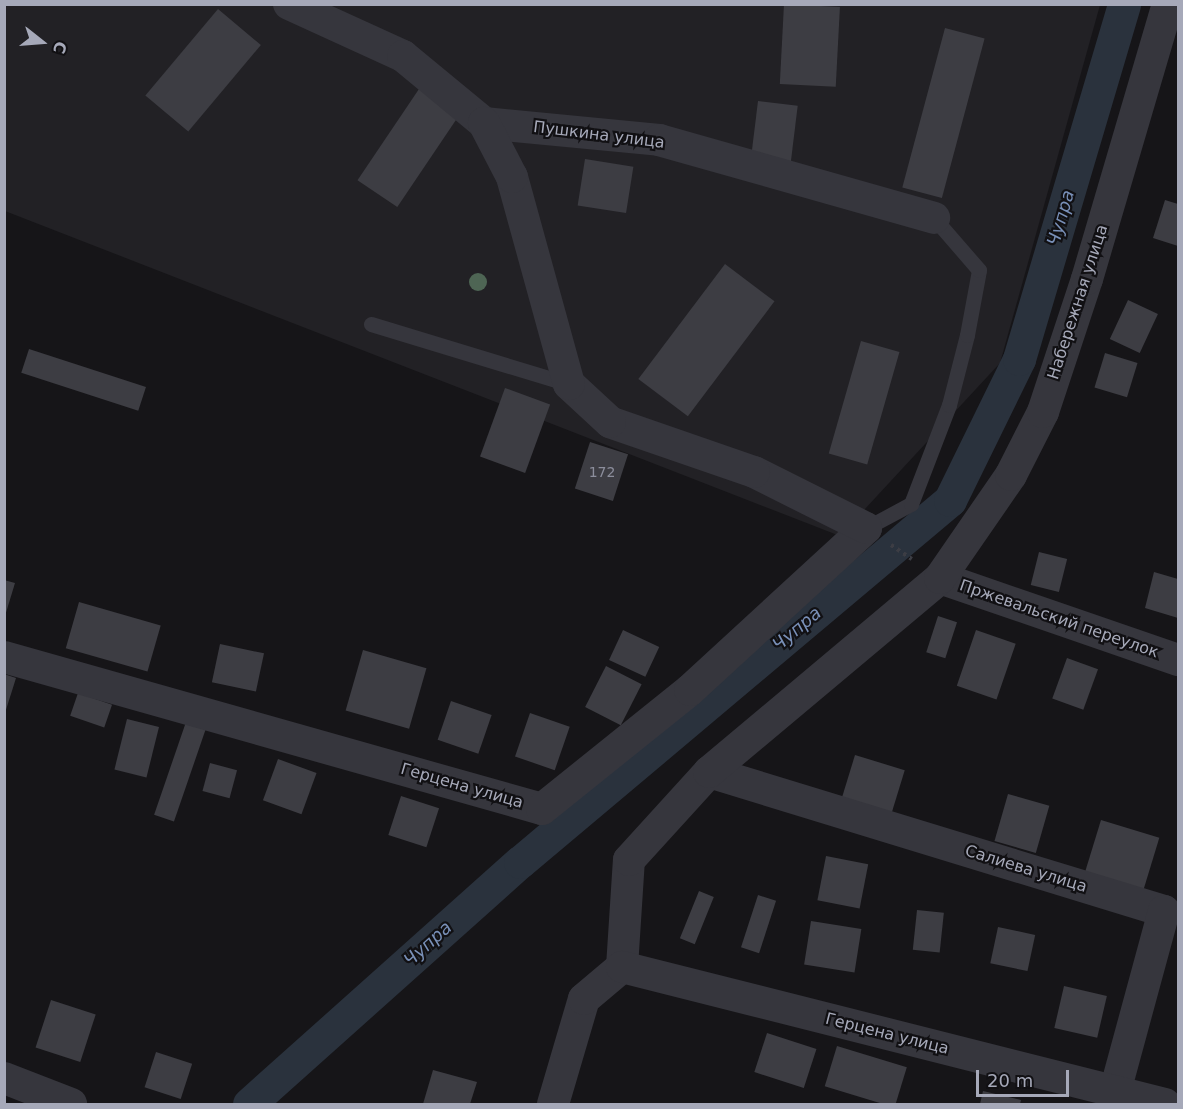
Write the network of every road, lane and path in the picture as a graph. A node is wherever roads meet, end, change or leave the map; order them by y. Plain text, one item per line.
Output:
1 (289, 4) edge
2 (1168, 4) edge
3 (484, 123) junction
4 (934, 218) joint
5 (371, 324) dead end
6 (569, 384) junction
7 (866, 528) junction
8 (940, 578) junction
9 (4, 657) edge
10 (1179, 660) edge
11 (709, 772) junction
12 (621, 967) junction
13 (4, 1078) edge
14 (1115, 1090) junction
15 (71, 1104) edge
16 (553, 1104) edge
17 (1165, 1104) edge

1 - 3 street
2 - 8 street, Набережная улица
3 - 4 street, Пушкина улица
3 - 6 street
4 - 7 lane
5 - 6 lane
6 - 7 street
7 - 9 street, Герцена улица
8 - 10 street, Пржевальский переулок
8 - 11 street, Набережная улица
11 - 12 street, Набережная улица
11 - 14 street, Салиева улица
12 - 14 street, Герцена улица
12 - 16 street
13 - 15 street
14 - 17 street, Герцена улица

